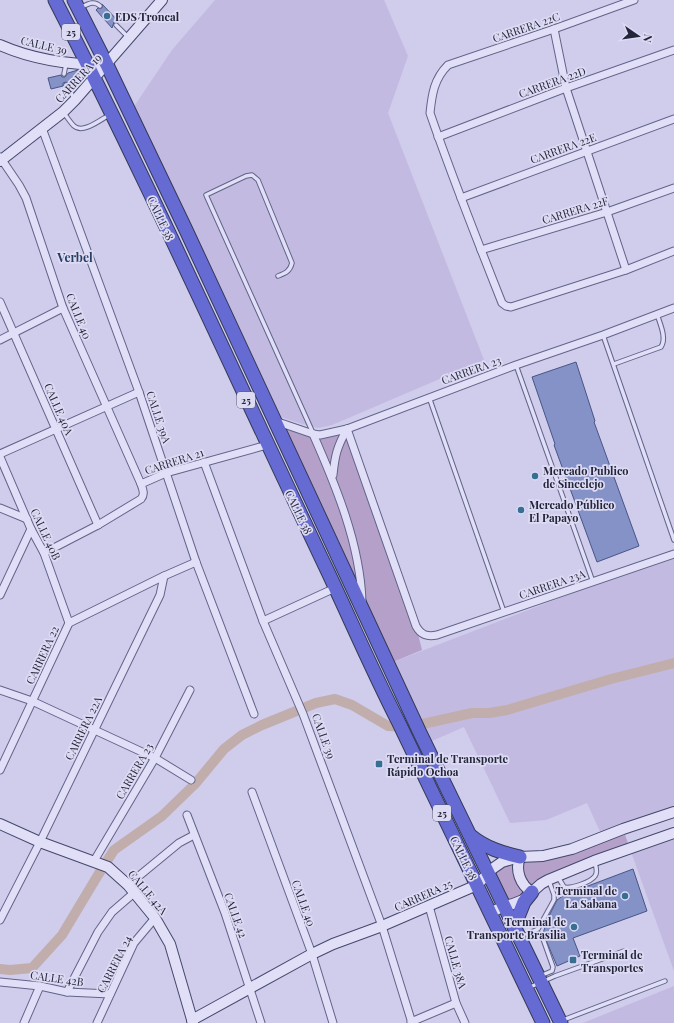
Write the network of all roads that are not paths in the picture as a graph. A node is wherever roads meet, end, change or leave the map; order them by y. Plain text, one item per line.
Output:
1 (55, 0) edge
2 (162, 0) edge
3 (634, 0) edge
4 (77, 4) edge
5 (100, 6) dead end
6 (116, 25) dead end
7 (554, 29) junction
8 (129, 39) junction
9 (0, 45) edge
10 (674, 50) edge
11 (66, 63) junction
12 (88, 65) junction
13 (107, 65) junction
14 (64, 74) dead end
15 (94, 78) junction
16 (66, 85) dead end
17 (566, 88) junction
18 (75, 100) junction
19 (63, 112) junction
20 (112, 113) junction
21 (674, 119) edge
22 (42, 128) junction
23 (438, 137) junction
24 (587, 151) junction
25 (0, 159) edge
26 (674, 188) edge
27 (461, 198) junction
28 (607, 212) junction
29 (481, 250) junction
30 (674, 251) edge
31 (626, 270) junction
32 (278, 276) dead end
33 (0, 302) edge
34 (63, 308) junction
35 (674, 308) edge
36 (656, 314) junction
37 (13, 333) junction
38 (603, 335) junction
39 (0, 340) edge
40 (614, 364) junction
41 (516, 365) junction
42 (139, 392) junction
43 (429, 397) junction
44 (107, 408) junction
45 (275, 421) junction
46 (347, 428) junction
47 (55, 429) junction
48 (313, 434) junction
49 (267, 445) junction
50 (0, 455) edge
51 (204, 462) junction
52 (166, 473) junction
53 (332, 478) junction
54 (141, 484) junction
55 (0, 508) edge
56 (26, 519) junction
57 (98, 525) junction
58 (31, 529) junction
59 (674, 540) edge
60 (44, 553) junction
61 (674, 554) edge
62 (196, 562) junction
63 (164, 576) junction
64 (593, 582) junction
65 (335, 588) junction
66 (1, 593) edge
67 (362, 607) junction
68 (504, 612) junction
69 (263, 621) junction
70 (69, 623) junction
71 (0, 690) edge
72 (190, 690) dead end
73 (32, 701) junction
74 (254, 714) dead end
75 (94, 730) junction
76 (155, 758) junction
77 (0, 770) edge
78 (191, 780) dead end
79 (252, 792) dead end
80 (674, 812) edge
81 (187, 815) dead end
82 (0, 824) edge
83 (674, 833) edge
84 (194, 835) junction
85 (470, 835) junction
86 (40, 842) junction
87 (520, 857) junction
88 (594, 861) junction
89 (97, 862) junction
90 (489, 874) junction
91 (553, 878) junction
92 (477, 884) junction
93 (131, 889) junction
94 (532, 892) junction
95 (429, 906) junction
96 (504, 906) junction
97 (490, 913) junction
98 (155, 918) junction
99 (0, 920) edge
100 (382, 926) junction
101 (518, 936) junction
102 (624, 951) dead end
103 (312, 954) junction
104 (540, 980) junction
105 (665, 981) dead end
106 (0, 982) edge
107 (40, 986) junction
108 (250, 988) junction
109 (526, 989) junction
110 (67, 992) junction
111 (110, 994) junction
112 (456, 1003) junction
113 (191, 1022) edge
114 (411, 1022) edge
115 (561, 1022) edge
116 (24, 1023) edge
117 (97, 1023) edge
118 (261, 1023) edge
119 (332, 1023) edge
120 (466, 1023) edge
121 (543, 1023) edge

1 - 12 highway, CALLE 38 / 25
2 - 8 street, CARRERA 19
3 - 7 street, CARRERA 22C
4 - 5 lane
4 - 13 highway, CALLE 38 / 25
6 - 8 lane
7 - 17 street
7 - 23 street, CARRERA 22C
8 - 13 street, CARRERA 19
9 - 11 street, CALLE 39
10 - 17 street, CARRERA 22D
11 - 12 street, CALLE 39
11 - 14 lane
12 - 13 street, CALLE 39
12 - 15 highway, CALLE 38 / 25
13 - 15 street, CARRERA 19
13 - 45 highway, CALLE 38 / 25
15 - 18 street, CARRERA 19
15 - 20 highway, CALLE 38 / 25
16 - 18 lane
17 - 23 street, CARRERA 22D
17 - 24 street
18 - 19 street, CARRERA 19
19 - 20 lane
19 - 22 street, CARRERA 19
20 - 49 highway, CALLE 38 / 25
21 - 24 street, CARRERA 22E
22 - 25 street, CARRERA 19
22 - 42 street, CALLE 39A
23 - 27 street
24 - 27 street, CARRERA 22E
24 - 28 street
25 - 34 street, CALLE 40
26 - 28 street, CARRERA 22F
27 - 29 street
28 - 29 street, CARRERA 22F
28 - 31 street
29 - 31 street
30 - 31 street
32 - 48 lane
33 - 37 street, CALLE 40A
34 - 37 street
34 - 44 street, CALLE 40
35 - 36 street, CARRERA 23
36 - 38 street, CARRERA 23
36 - 40 lane
37 - 39 street
37 - 47 street, CALLE 40A
38 - 40 lane
38 - 41 street, CARRERA 23
40 - 59 lane
41 - 43 street, CARRERA 23
41 - 64 lane
42 - 44 street
42 - 52 street, CALLE 39A
43 - 46 street, CARRERA 23
43 - 68 lane
44 - 47 street
44 - 54 street, CALLE 40
45 - 48 street, CARRERA 23
45 - 67 highway, CALLE 38 / 25
46 - 48 street, CARRERA 23
46 - 53 street
46 - 68 street, CARRERA 23A
47 - 50 street
47 - 57 street, CALLE 40A
48 - 53 street
49 - 51 street, CARRERA 21
49 - 65 highway, CALLE 38 / 25
50 - 56 street, CALLE 40B
51 - 52 street, CARRERA 21
51 - 69 street, CALLE 39
52 - 54 street, CARRERA 21
52 - 62 street, CALLE 39A
53 - 67 street
54 - 57 street, CARRERA 21
55 - 56 street
56 - 58 street, CALLE 40B
57 - 60 street, CARRERA 21
58 - 60 street, CALLE 40B
58 - 66 street
60 - 70 street, CALLE 40B
61 - 64 street, CARRERA 23A
62 - 63 street
62 - 74 street, CALLE 39A
63 - 70 street, CARRERA 22
63 - 75 street, CARRERA 22A
64 - 68 street, CARRERA 23A
65 - 69 street
65 - 92 highway, CALLE 38 / 25
67 - 85 highway, CALLE 38 / 25
69 - 100 street, CALLE 39
70 - 73 street, CARRERA 22
71 - 73 street
72 - 76 street, CARRERA 23
73 - 75 street
73 - 77 street, CARRERA 22
75 - 76 street
75 - 86 street, CARRERA 22A
76 - 78 street
76 - 89 street, CARRERA 23
79 - 103 street, CALLE 40
80 - 87 street, CARRERA 25
81 - 84 street, CALLE 42
82 - 86 street, CALLE 42A
83 - 88 street
84 - 93 street
84 - 108 street, CALLE 42
85 - 87 highway
85 - 90 highway, CALLE 38 / 25
86 - 89 street, CALLE 42A
86 - 99 street, CARRERA 22A
87 - 90 street, CARRERA 25
87 - 94 street
88 - 91 street
88 - 91 lane
89 - 93 street, CALLE 42A
90 - 92 street, CARRERA 25
90 - 96 highway, CALLE 38 / 25
91 - 94 street
91 - 101 lane
92 - 95 street, CARRERA 25
92 - 97 highway, CALLE 38 / 25
93 - 98 street, CALLE 42A
93 - 110 street
94 - 96 street
94 - 101 highway
95 - 100 street, CARRERA 25
95 - 112 street, CALLE 38A
96 - 97 street
96 - 101 highway, CALLE 38 / 25
97 - 109 highway, CALLE 38 / 25
98 - 111 street, CARRERA 24
98 - 113 street, CALLE 42A
100 - 103 street, CARRERA 25
100 - 114 street, CALLE 39
101 - 104 highway, CALLE 38 / 25
101 - 104 lane
102 - 104 lane
103 - 108 street, CARRERA 25
103 - 119 street, CALLE 40
104 - 109 lane
104 - 115 highway, CALLE 38 / 25
105 - 115 lane
106 - 107 street, CALLE 42B
107 - 110 street, CALLE 42B
107 - 116 street
108 - 113 street, CARRERA 25
108 - 118 street, CALLE 42
109 - 121 highway, CALLE 38 / 25
110 - 111 street, CALLE 42B
111 - 117 street, CARRERA 24
112 - 114 street
112 - 120 street, CALLE 38A

